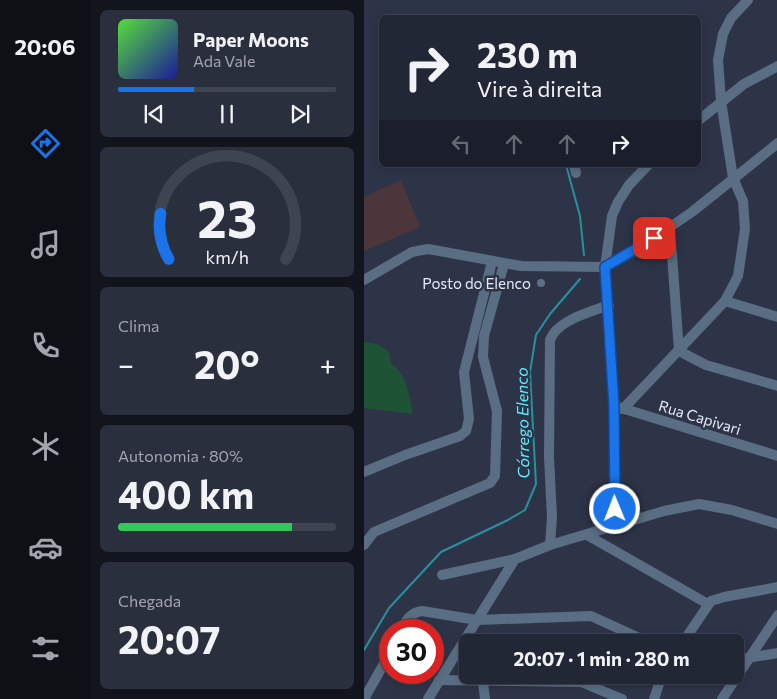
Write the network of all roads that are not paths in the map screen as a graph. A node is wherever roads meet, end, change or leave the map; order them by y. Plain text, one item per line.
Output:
1 (748, 0) edge
2 (777, 66) edge
3 (721, 101) junction
4 (701, 118) edge
5 (777, 143) edge
6 (646, 167) edge
7 (733, 178) junction
8 (670, 228) junction
9 (492, 262) junction
10 (504, 264) junction
11 (605, 267) junction
12 (364, 280) edge
13 (725, 301) junction
14 (609, 305) junction
15 (777, 317) edge
16 (679, 351) junction
17 (777, 386) edge
18 (619, 408) junction
19 (777, 456) edge
20 (364, 472) edge
21 (777, 524) edge
22 (616, 526) junction
23 (587, 535) junction
24 (364, 545) edge
25 (550, 545) junction
26 (515, 559) junction
27 (442, 575) dead end
28 (777, 586) edge
29 (708, 604) junction
30 (777, 615) edge
31 (406, 619) edge
32 (477, 620) junction
33 (631, 634) edge
34 (688, 634) edge
35 (777, 653) edge
36 (747, 658) junction
37 (379, 672) edge
38 (444, 672) edge
39 (444, 680) edge
40 (459, 681) edge
41 (437, 684) edge
42 (483, 684) edge
43 (586, 684) edge
44 (659, 684) edge
45 (431, 697) edge
46 (364, 699) edge
47 (485, 699) edge
48 (622, 699) edge
49 (654, 699) edge
50 (722, 699) edge

1 - 3 street
2 - 3 street
3 - 4 street
3 - 7 street
5 - 7 street
6 - 11 street
7 - 8 street
7 - 13 street
8 - 11 street
8 - 16 street
9 - 10 street
9 - 12 street
9 - 20 street
10 - 11 street
10 - 24 street
11 - 14 street
13 - 15 street
13 - 16 street
14 - 18 street
14 - 25 street
16 - 17 street
16 - 18 street
18 - 19 street, Rua Capivari
18 - 22 street
21 - 22 street
22 - 23 street
23 - 25 street
23 - 29 street
25 - 26 street
26 - 27 street
26 - 32 street
28 - 29 street
29 - 34 street
30 - 36 street
31 - 32 street
32 - 33 street
32 - 38 street
35 - 36 street
36 - 50 street
37 - 46 street
39 - 40 street
41 - 45 street
42 - 47 street
43 - 48 street
44 - 49 street

